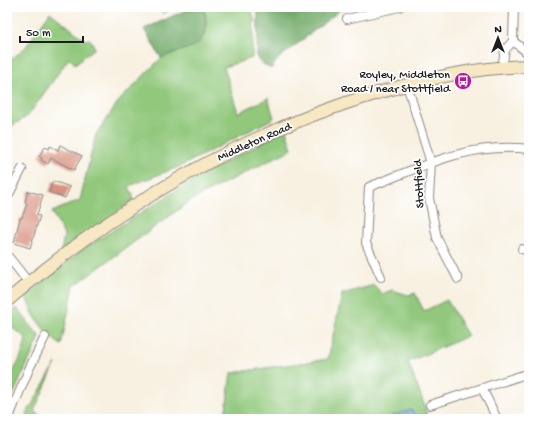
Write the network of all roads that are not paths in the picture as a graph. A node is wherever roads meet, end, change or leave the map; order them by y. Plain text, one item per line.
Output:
1 (399, 7) edge
2 (514, 7) edge
3 (347, 19) dead end
4 (513, 41) junction
5 (529, 54) edge
6 (529, 66) edge
7 (502, 67) junction
8 (407, 85) junction
9 (529, 149) edge
10 (431, 163) junction
11 (22, 169) dead end
12 (7, 198) edge
13 (7, 254) edge
14 (381, 277) dead end
15 (458, 279) dead end
16 (29, 284) junction
17 (11, 298) edge
18 (45, 337) dead end
19 (529, 373) edge
20 (482, 388) junction
21 (430, 405) dead end
22 (12, 419) edge
23 (497, 419) edge

1 - 3 street
2 - 4 street
4 - 5 street
4 - 7 street
6 - 7 main road, Middleton Road
7 - 8 main road, Middleton Road
8 - 10 street, Stottfield
8 - 16 main road, Middleton Road
9 - 10 street
10 - 14 street
10 - 15 street, Stottfield
11 - 12 street
13 - 16 street
16 - 17 main road, Middleton Road
18 - 22 street
19 - 20 street
20 - 21 street
20 - 23 street

